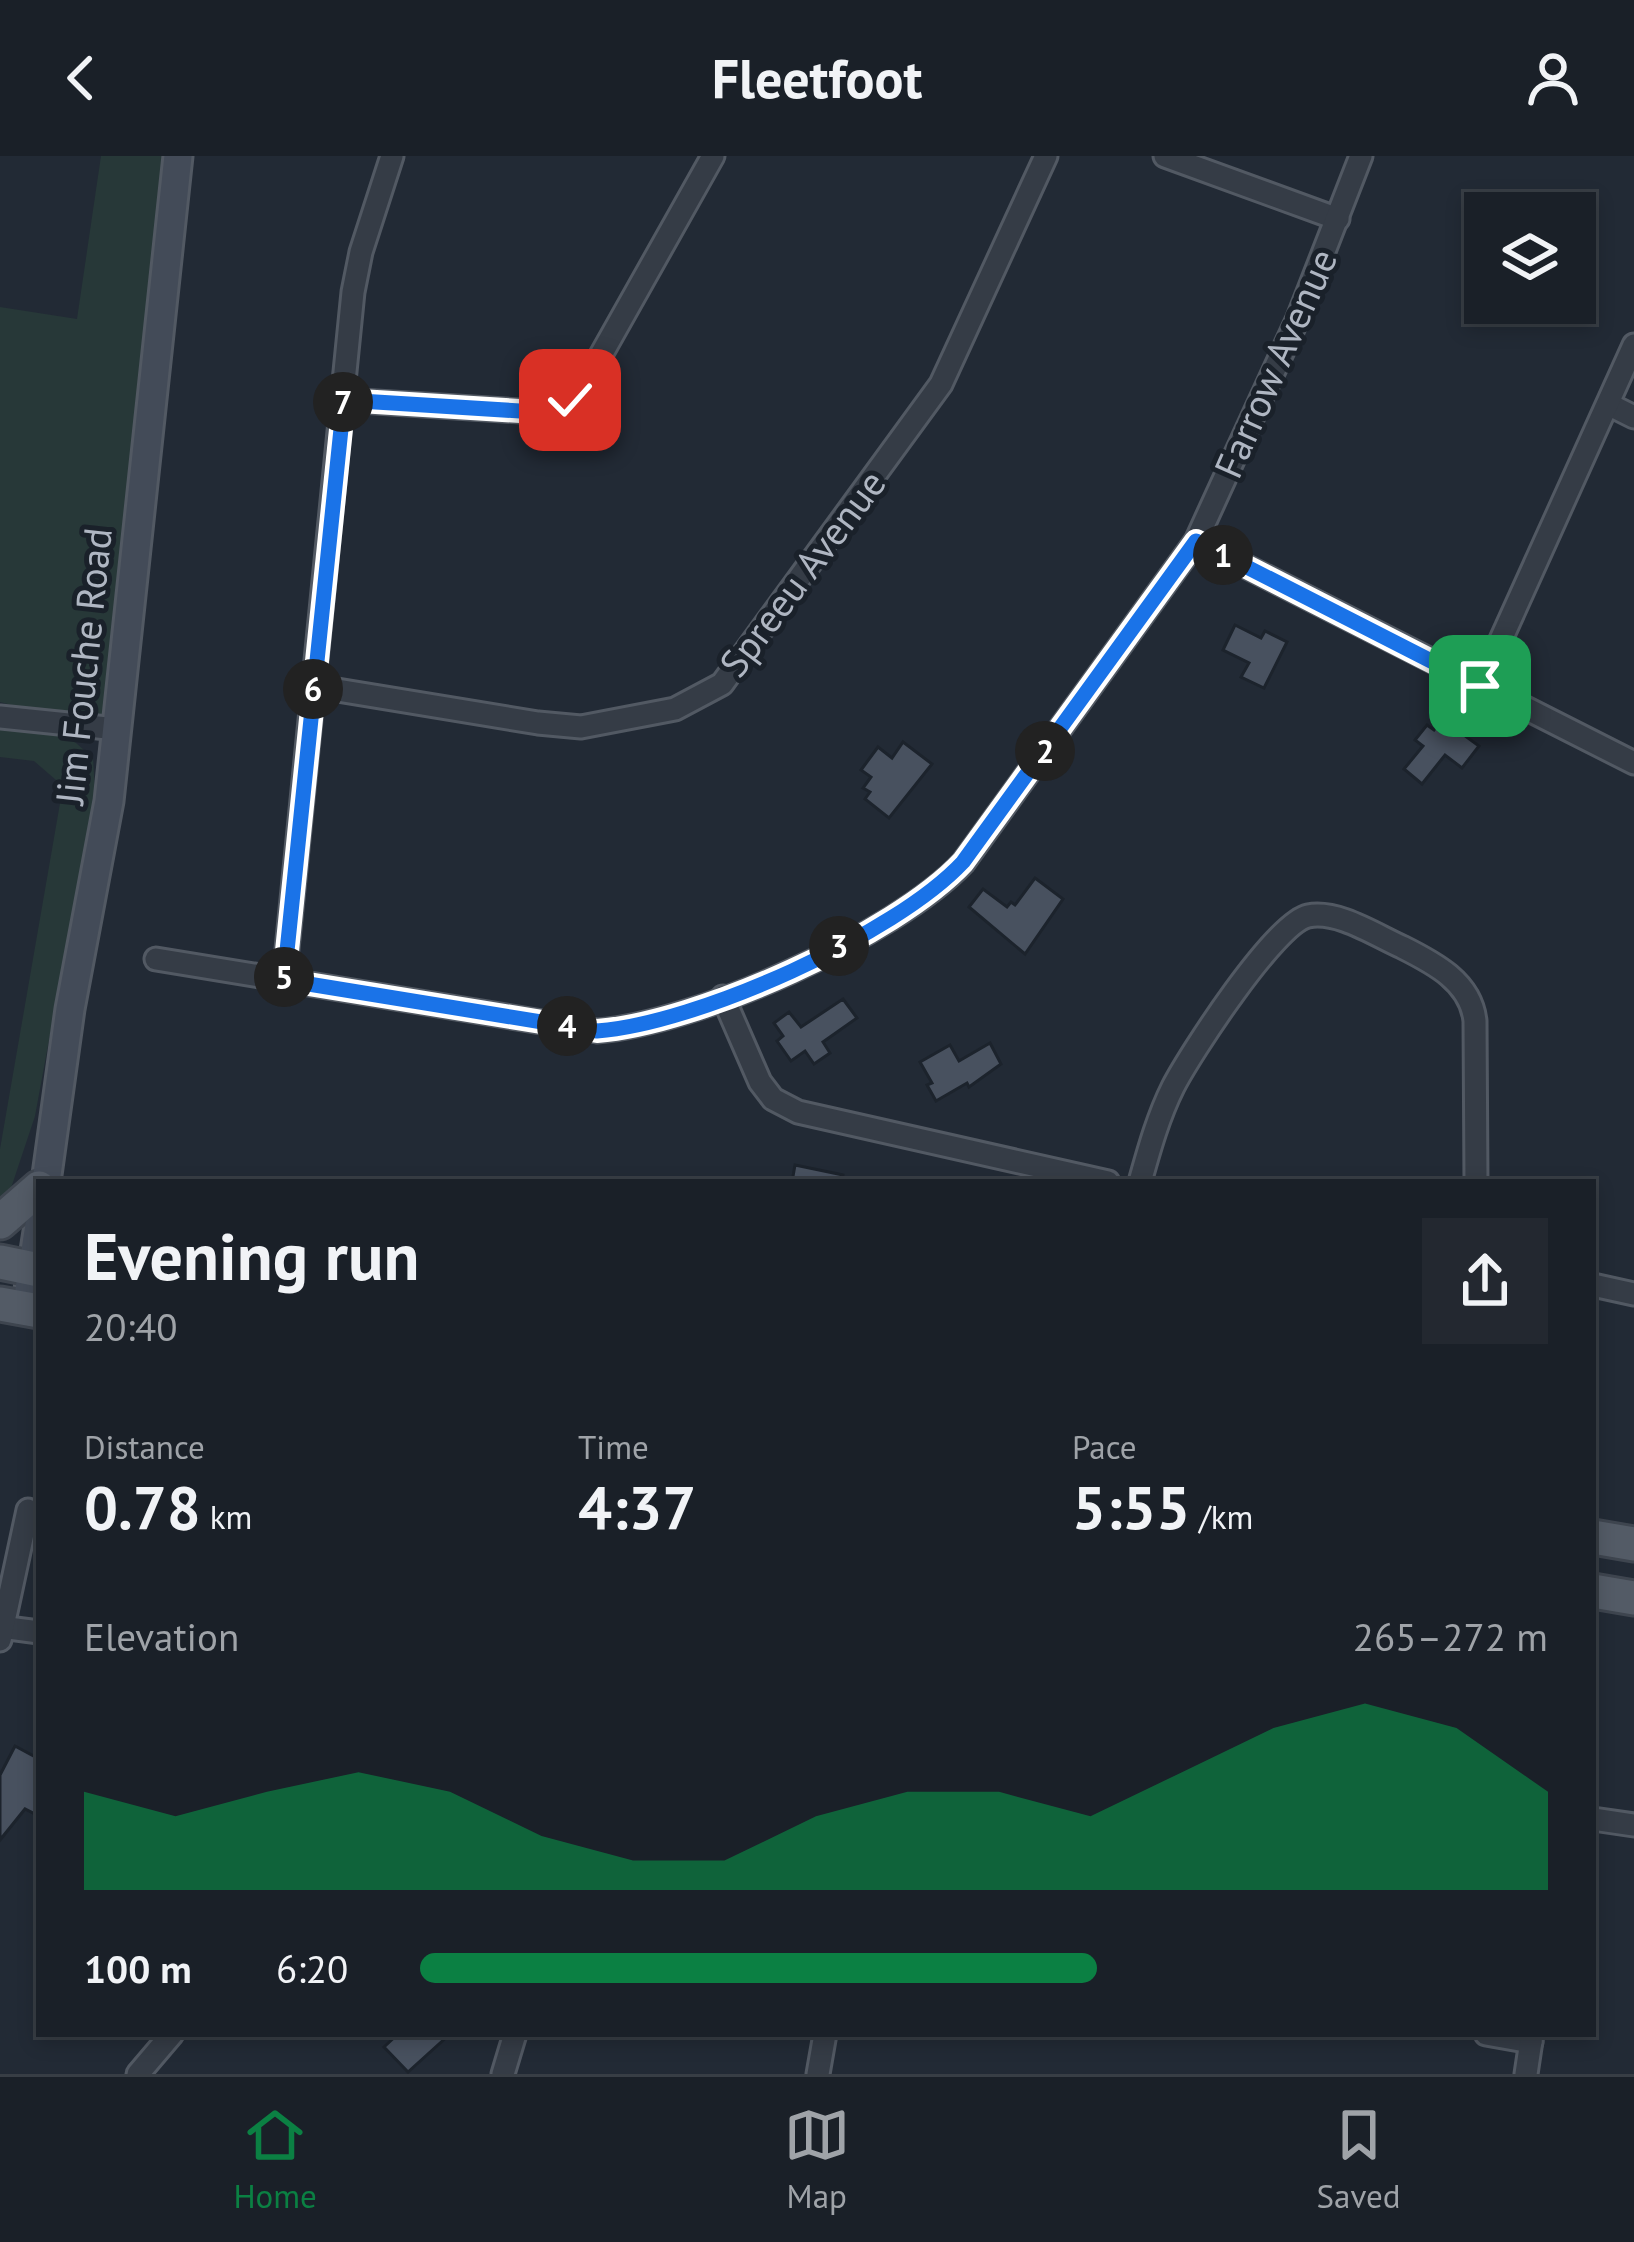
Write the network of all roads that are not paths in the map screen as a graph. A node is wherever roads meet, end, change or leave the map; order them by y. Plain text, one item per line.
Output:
1 (178, 156) edge
2 (392, 156) edge
3 (713, 156) edge
4 (1046, 156) edge
5 (1165, 156) edge
6 (1361, 156) edge
7 (1338, 218) junction
8 (1634, 345) edge
9 (344, 400) junction
10 (1608, 404) junction
11 (1634, 417) edge
12 (1196, 541) junction
13 (313, 686) junction
14 (1480, 686) junction
15 (0, 717) edge
16 (117, 729) junction
17 (1634, 763) edge
18 (156, 958) dead end
19 (284, 980) junction
20 (723, 997) junction
21 (45, 1179) edge
22 (1095, 1179) edge
23 (1141, 1179) edge
24 (1476, 1179) edge
25 (36, 1190) edge
26 (0, 1222) edge
27 (36, 1233) edge
28 (24, 1267) edge
29 (1596, 1286) edge
30 (1634, 1294) edge
31 (22, 1308) edge
32 (28, 1510) dead end
33 (1596, 1538) edge
34 (1634, 1544) edge
35 (1596, 1592) edge
36 (1634, 1598) edge
37 (1, 1631) edge
38 (36, 1632) edge
39 (1596, 1819) edge
40 (1634, 1825) edge
41 (169, 2037) edge
42 (514, 2037) edge
43 (824, 2037) edge
44 (1531, 2038) edge
45 (138, 2074) edge
46 (503, 2074) edge
47 (818, 2074) edge
48 (1526, 2074) edge

1 - 16 street, Jim Fouche Road
2 - 9 street
3 - 9 street
4 - 13 street, Spreeu Avenue
5 - 7 street
6 - 7 street, Farrow Avenue
7 - 12 street, Farrow Avenue
8 - 10 street
9 - 13 street
10 - 11 street
10 - 14 street
12 - 14 street
12 - 20 street, Farrow Avenue
13 - 19 street
14 - 17 street
15 - 16 street
16 - 21 street, Jim Fouche Road
18 - 19 street, Farrow Avenue
19 - 20 street, Farrow Avenue
20 - 22 street
23 - 24 street
25 - 26 main road
27 - 28 street
28 - 31 street
29 - 30 street
32 - 37 street
33 - 34 main road
35 - 36 main road
37 - 38 street
39 - 40 street
41 - 45 street
42 - 46 street
43 - 47 street
44 - 48 street

